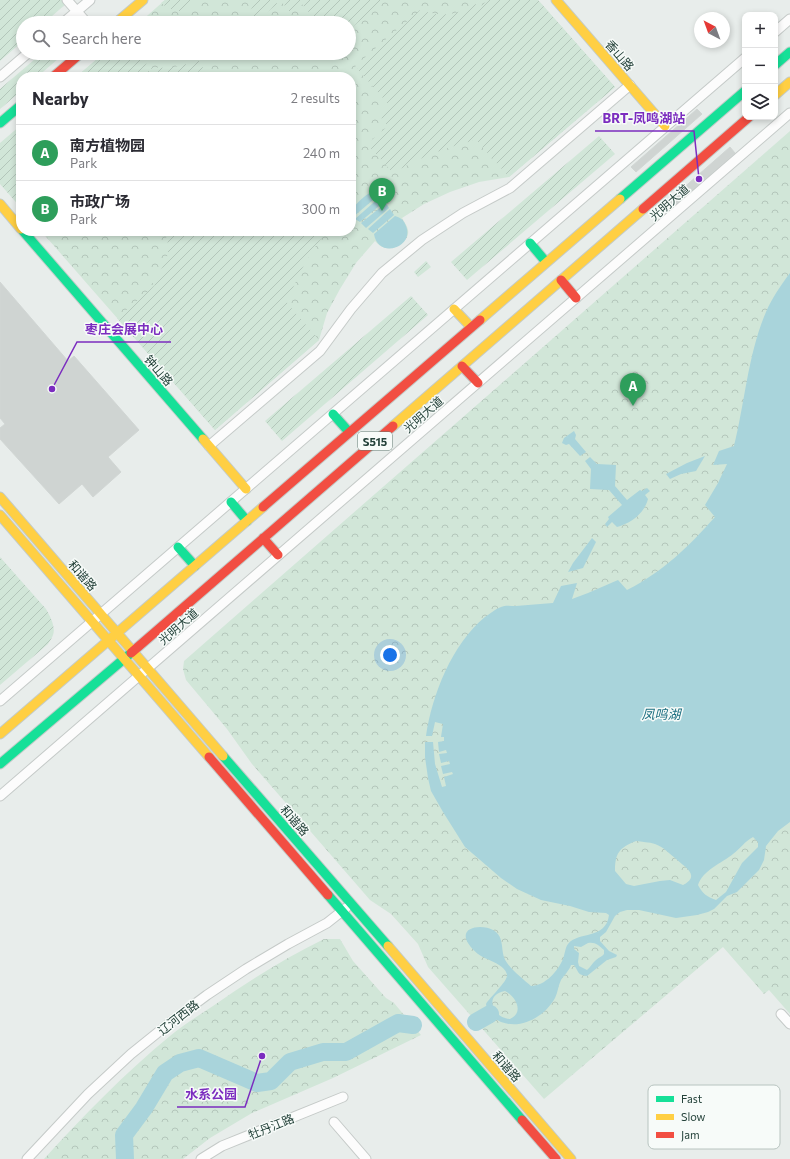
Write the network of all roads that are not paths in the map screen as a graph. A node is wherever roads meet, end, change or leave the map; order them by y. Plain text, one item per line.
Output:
1 (67, 0) edge
2 (90, 0) edge
3 (143, 0) edge
4 (556, 0) edge
5 (76, 11) junction
6 (71, 16) edge
7 (81, 16) edge
8 (124, 16) edge
9 (790, 19) edge
10 (778, 29) edge
11 (790, 52) edge
12 (20, 60) edge
13 (73, 60) edge
14 (742, 61) edge
15 (778, 62) edge
16 (59, 72) edge
17 (0, 77) edge
18 (790, 82) edge
19 (630, 85) junction
20 (778, 92) edge
21 (742, 94) edge
22 (16, 109) edge
23 (790, 113) edge
24 (746, 120) edge
25 (0, 123) edge
26 (665, 126) junction
27 (0, 204) edge
28 (16, 222) edge
29 (27, 236) edge
30 (530, 243) junction
31 (546, 262) junction
32 (561, 280) junction
33 (576, 298) junction
34 (454, 309) junction
35 (471, 327) junction
36 (462, 366) junction
37 (478, 383) junction
38 (333, 414) junction
39 (349, 432) junction
40 (209, 446) junction
41 (246, 489) junction
42 (0, 497) edge
43 (231, 502) junction
44 (0, 515) edge
45 (247, 521) junction
46 (263, 538) junction
47 (178, 547) junction
48 (278, 555) junction
49 (195, 566) junction
50 (101, 614) junction
51 (92, 622) junction
52 (117, 633) junction
53 (108, 641) junction
54 (133, 651) junction
55 (124, 658) junction
56 (147, 668) junction
57 (138, 676) junction
58 (0, 701) edge
59 (0, 734) edge
60 (0, 764) edge
61 (0, 796) edge
62 (351, 904) junction
63 (342, 912) junction
64 (781, 1014) dead end
65 (790, 1024) edge
66 (343, 1097) dead end
67 (334, 1122) dead end
68 (570, 1158) edge
69 (27, 1159) edge
70 (201, 1159) edge
71 (366, 1159) edge
72 (556, 1159) edge

1 - 5 street
2 - 5 street
3 - 8 main road
4 - 19 main road, 香山路
5 - 6 street
5 - 7 street
9 - 10 street
11 - 15 main road
12 - 17 street
13 - 16 main road
14 - 26 street
18 - 20 main road
19 - 26 main road, 香山路
19 - 40 street
21 - 31 main road, S515
22 - 25 main road
23 - 33 street, 光明大道 / S515
24 - 32 main road, 光明大道 / S515
26 - 30 street
27 - 28 main road
29 - 40 main road, 钟山路
30 - 31 main road
30 - 34 street
31 - 35 main road, S515
32 - 33 main road
32 - 36 main road, 光明大道 / S515
33 - 37 street, 光明大道 / S515
34 - 35 main road
34 - 38 street
35 - 39 main road, S515
36 - 37 main road
36 - 46 main road, 光明大道 / S515
37 - 48 street, 光明大道 / S515
38 - 39 main road
38 - 41 street
39 - 45 main road, S515
40 - 41 main road, 钟山路
41 - 43 street
42 - 50 main road, 和谐路
43 - 45 main road
43 - 47 street
44 - 51 main road, 和谐路
45 - 49 main road, S515
46 - 48 main road
46 - 54 main road, 光明大道 / S515
47 - 49 main road
47 - 50 street
48 - 56 street, 光明大道 / S515
49 - 52 main road, S515
50 - 51 street
50 - 52 main road, 和谐路
51 - 53 main road, 和谐路
51 - 58 street
52 - 53 main road, S515
52 - 54 main road, 和谐路
53 - 55 main road, 和谐路
53 - 59 main road, S515
54 - 55 main road, 光明大道 / S515
54 - 56 main road, 和谐路
55 - 57 main road, 和谐路
55 - 60 main road, 光明大道 / S515
56 - 57 street, 光明大道 / S515
56 - 62 main road, 和谐路
57 - 61 street, 光明大道 / S515
57 - 63 main road, 和谐路
62 - 63 street, 辽河西路
62 - 68 main road, 和谐路
63 - 69 street, 辽河西路
63 - 72 main road, 和谐路
64 - 65 street
66 - 70 street, 牡丹江路
67 - 71 street

